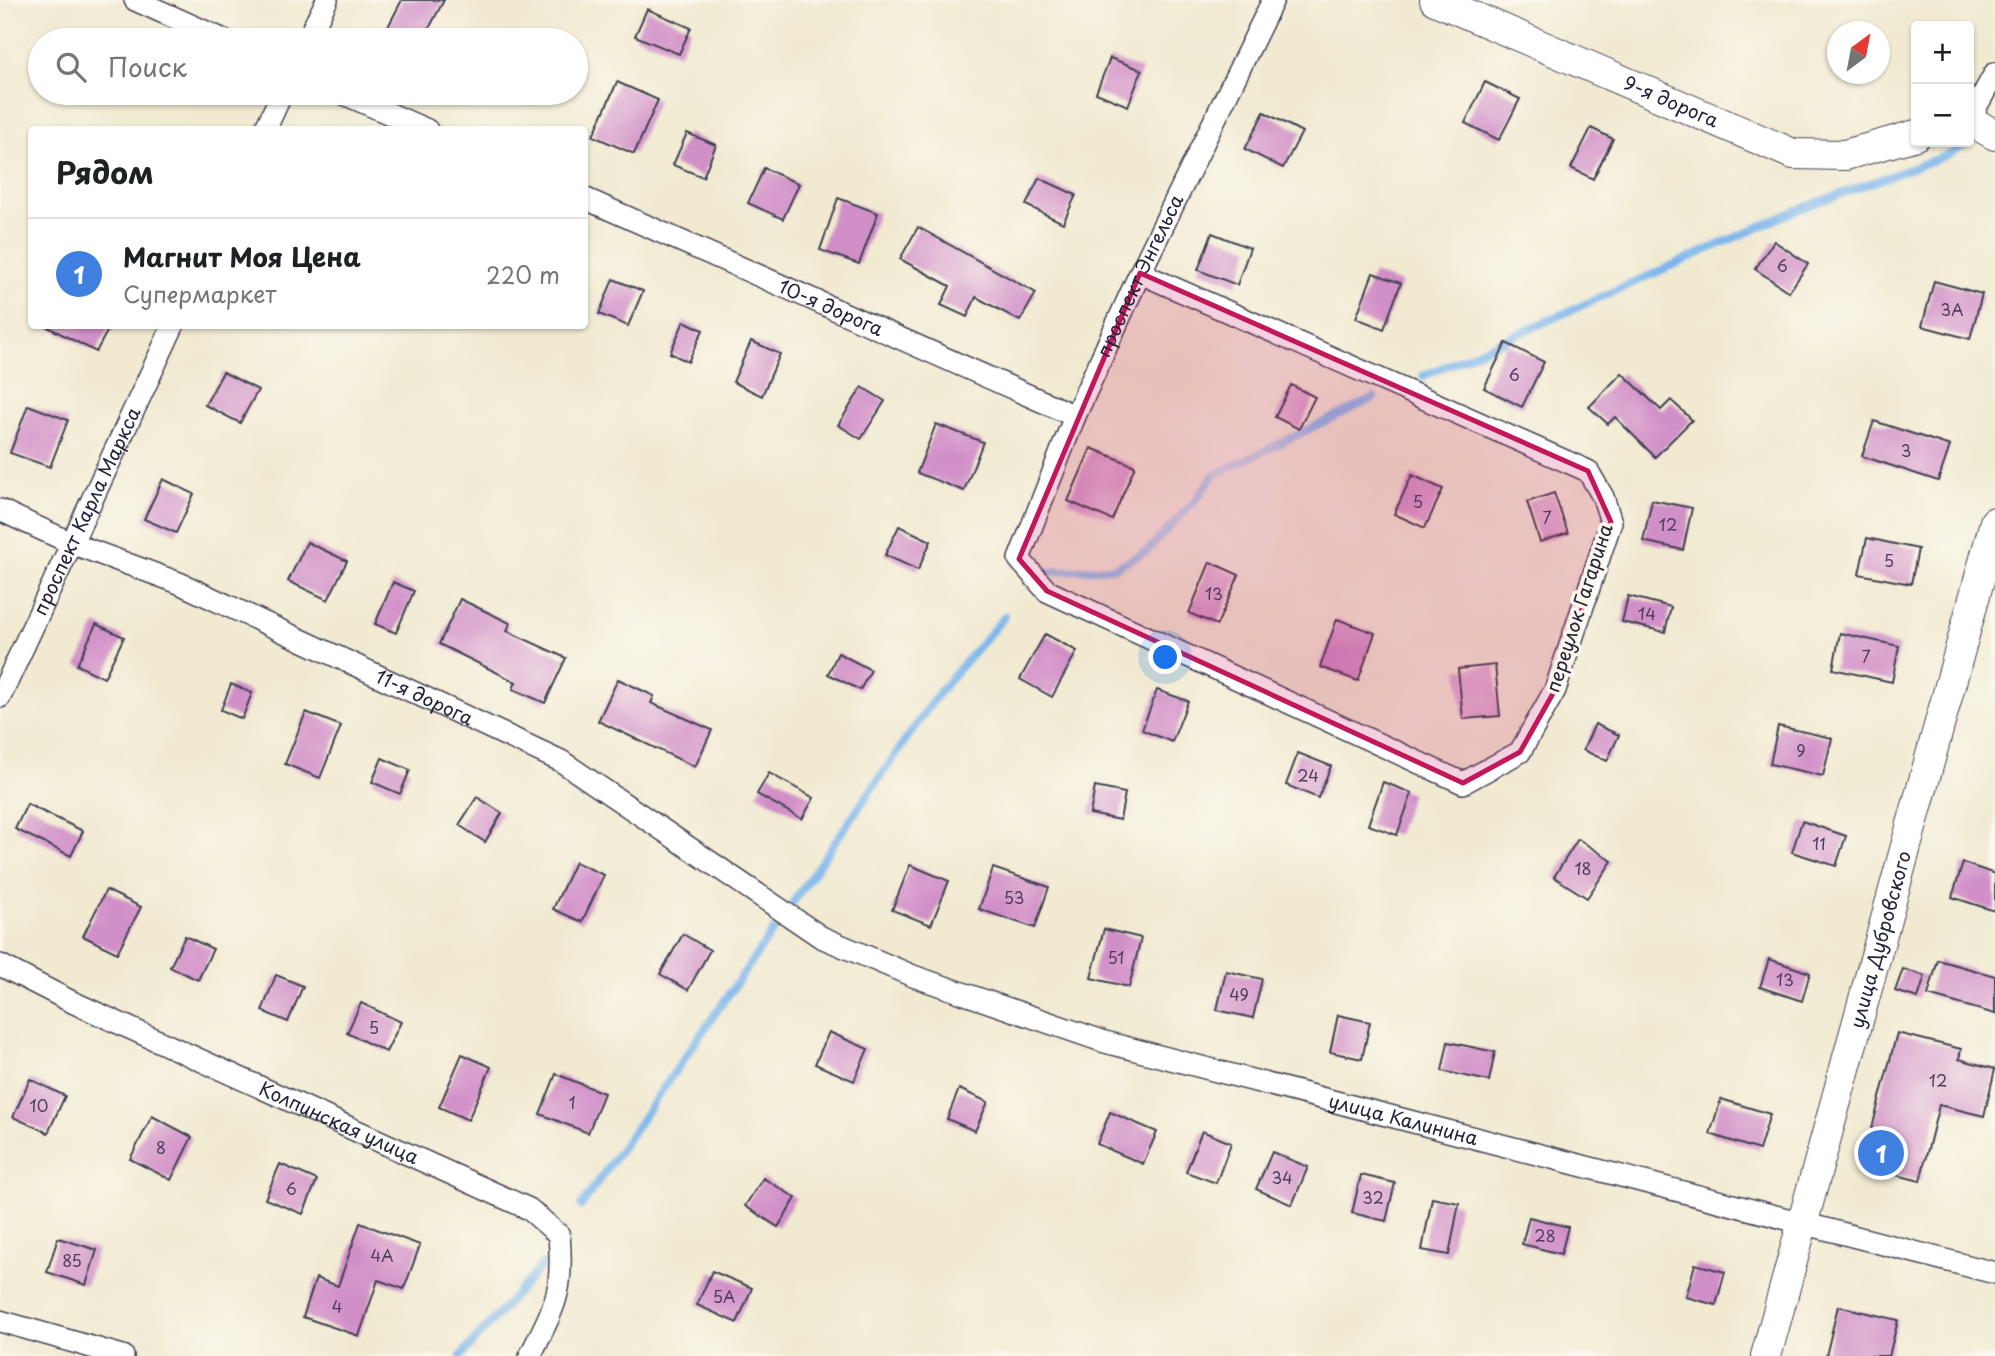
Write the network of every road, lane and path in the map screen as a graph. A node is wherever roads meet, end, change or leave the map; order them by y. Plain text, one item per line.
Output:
1 (135, 0) edge
2 (327, 0) edge
3 (1273, 0) edge
4 (1435, 0) edge
5 (197, 28) edge
6 (313, 28) edge
7 (1995, 74) edge
8 (276, 105) edge
9 (370, 105) edge
10 (1974, 111) edge
11 (1974, 123) edge
12 (267, 126) edge
13 (418, 126) edge
14 (1995, 135) edge
15 (1911, 136) edge
16 (588, 200) edge
17 (1140, 273) junction
18 (172, 329) edge
19 (1075, 416) junction
20 (0, 510) edge
21 (1995, 522) edge
22 (71, 543) junction
23 (1019, 559) joint
24 (0, 697) edge
25 (821, 937) joint
26 (0, 965) edge
27 (1802, 1222) junction
28 (1995, 1273) edge
29 (0, 1321) edge
30 (122, 1356) edge
31 (530, 1356) edge
32 (1766, 1356) edge

1 - 5 street
2 - 6 street
3 - 17 street, проспект Энгельса
4 - 15 street, 9-я дорога
7 - 10 street
8 - 12 street
9 - 13 street
11 - 14 street
16 - 19 street, 10-я дорога
17 - 19 street, проспект Энгельса
17 - 23 street, переулок Гагарина
18 - 22 street, проспект Карла Маркса
19 - 23 street, проспект Энгельса
20 - 22 street, 11-я дорога
21 - 27 street, улица Дубровского
22 - 24 street, проспект Карла Маркса
22 - 25 street, 11-я дорога
25 - 27 street, улица Калинина
26 - 31 street, Колпинская улица
27 - 28 street, улица Калинина
27 - 32 street, улица Дубровского
29 - 30 street

